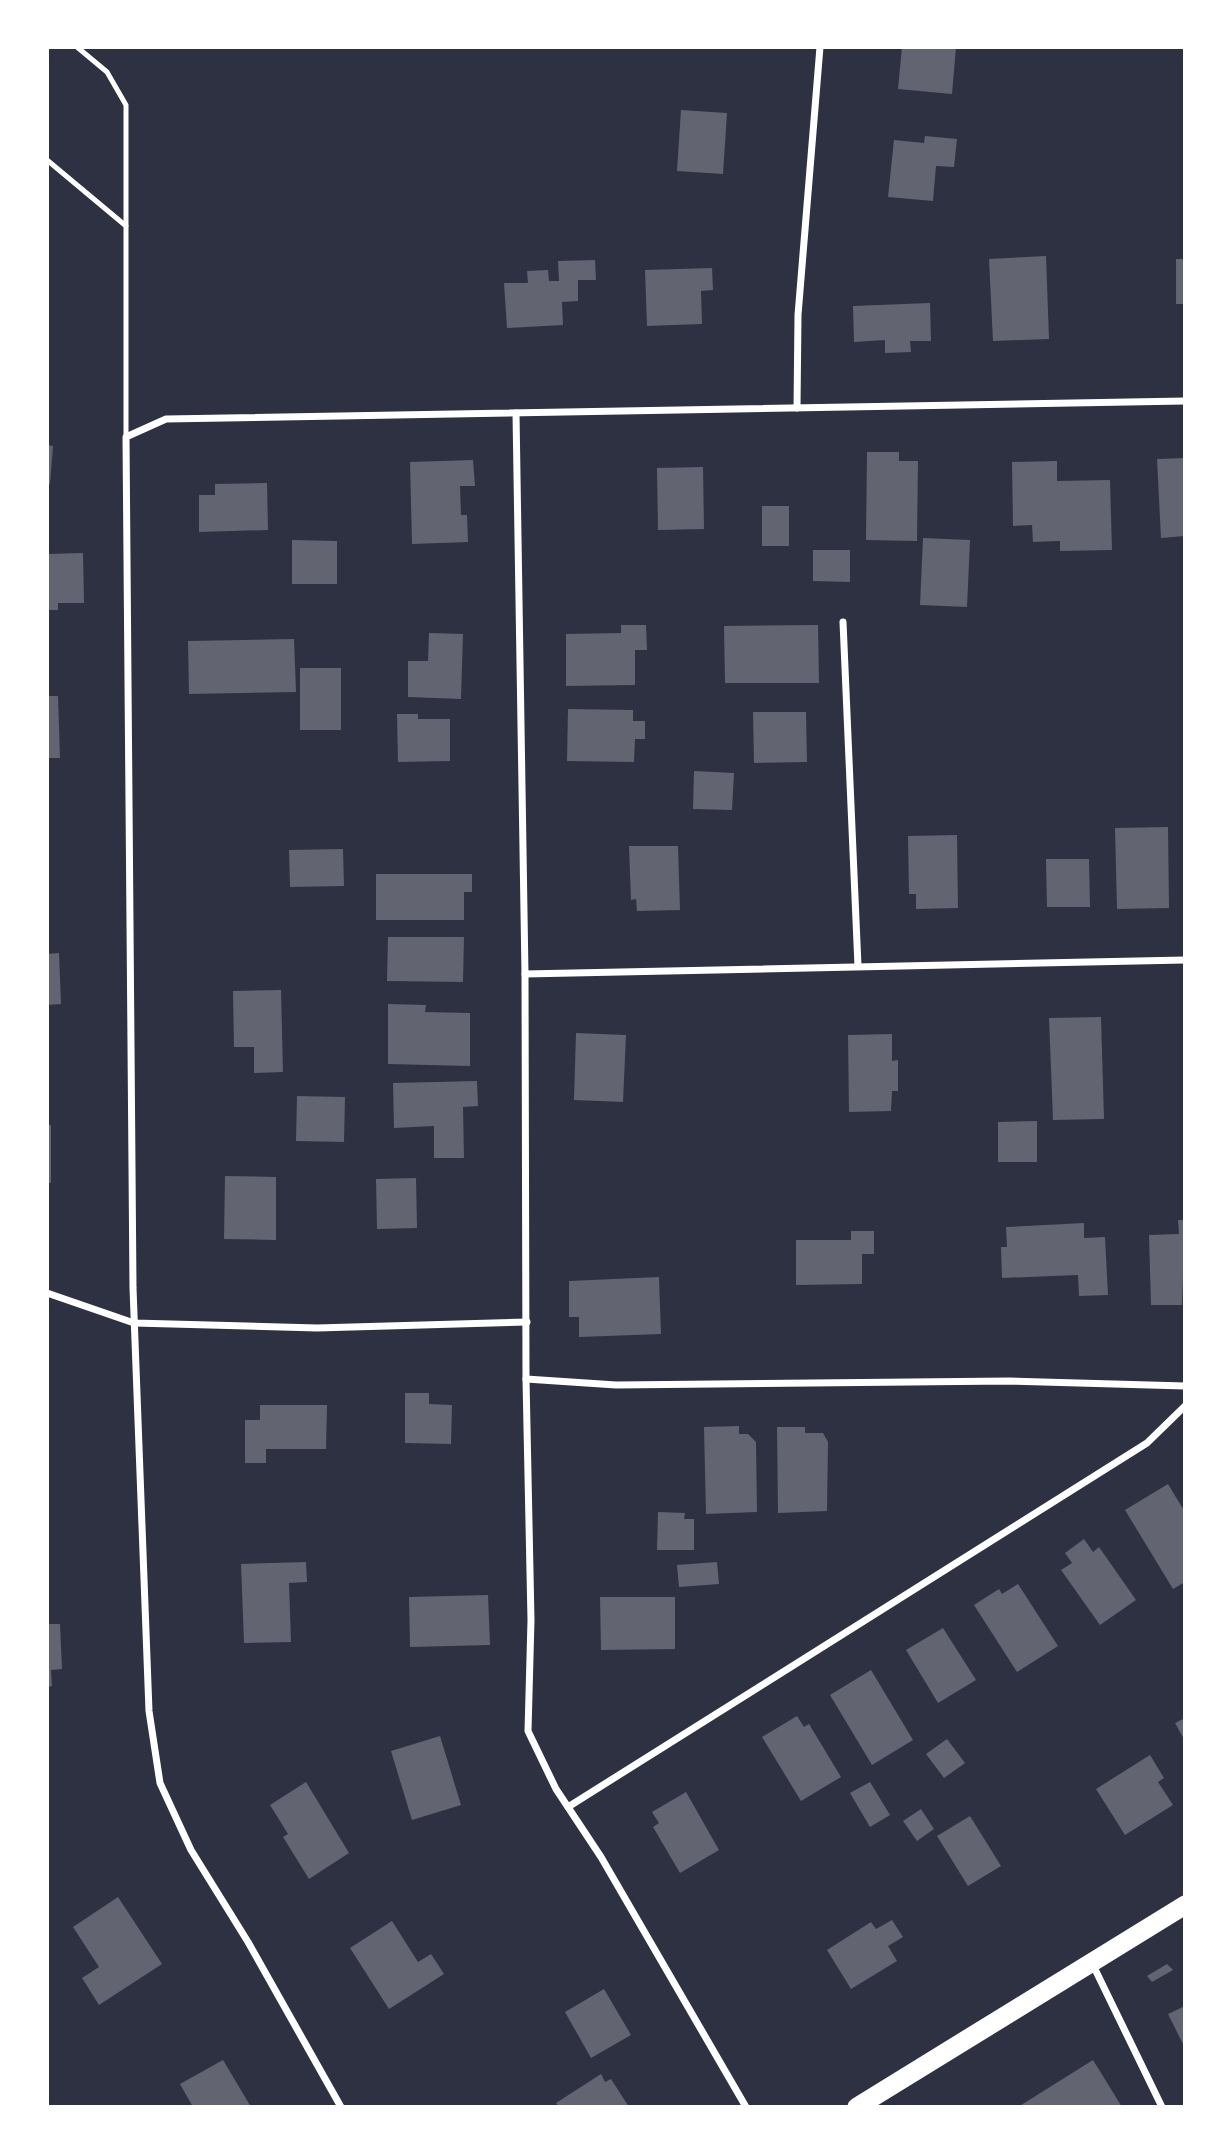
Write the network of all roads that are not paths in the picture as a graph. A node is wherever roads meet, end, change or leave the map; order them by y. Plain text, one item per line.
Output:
1 (77, 47) edge
2 (820, 47) edge
3 (47, 160) edge
4 (126, 226) junction
5 (1185, 401) edge
6 (797, 408) junction
7 (516, 413) junction
8 (126, 438) junction
9 (842, 622) dead end
10 (1185, 960) edge
11 (858, 966) junction
12 (525, 974) junction
13 (47, 1293) edge
14 (134, 1322) junction
15 (527, 1322) junction
16 (526, 1379) junction
17 (1185, 1386) edge
18 (1185, 1406) edge
19 (568, 1807) junction
20 (1185, 1905) edge
21 (1092, 1963) junction
22 (341, 2107) edge
23 (746, 2107) edge
24 (857, 2107) edge
25 (1162, 2107) edge

1 - 4 lane
2 - 6 street
3 - 4 lane
4 - 8 lane
5 - 6 street
6 - 7 street
7 - 8 street
7 - 12 street
8 - 14 street
9 - 11 street
10 - 11 street
11 - 12 street
12 - 15 street
13 - 14 street
14 - 15 street
14 - 22 street
15 - 16 street
16 - 17 street
16 - 19 street
18 - 19 street
19 - 23 street
20 - 21 highway
21 - 24 highway
21 - 25 street

